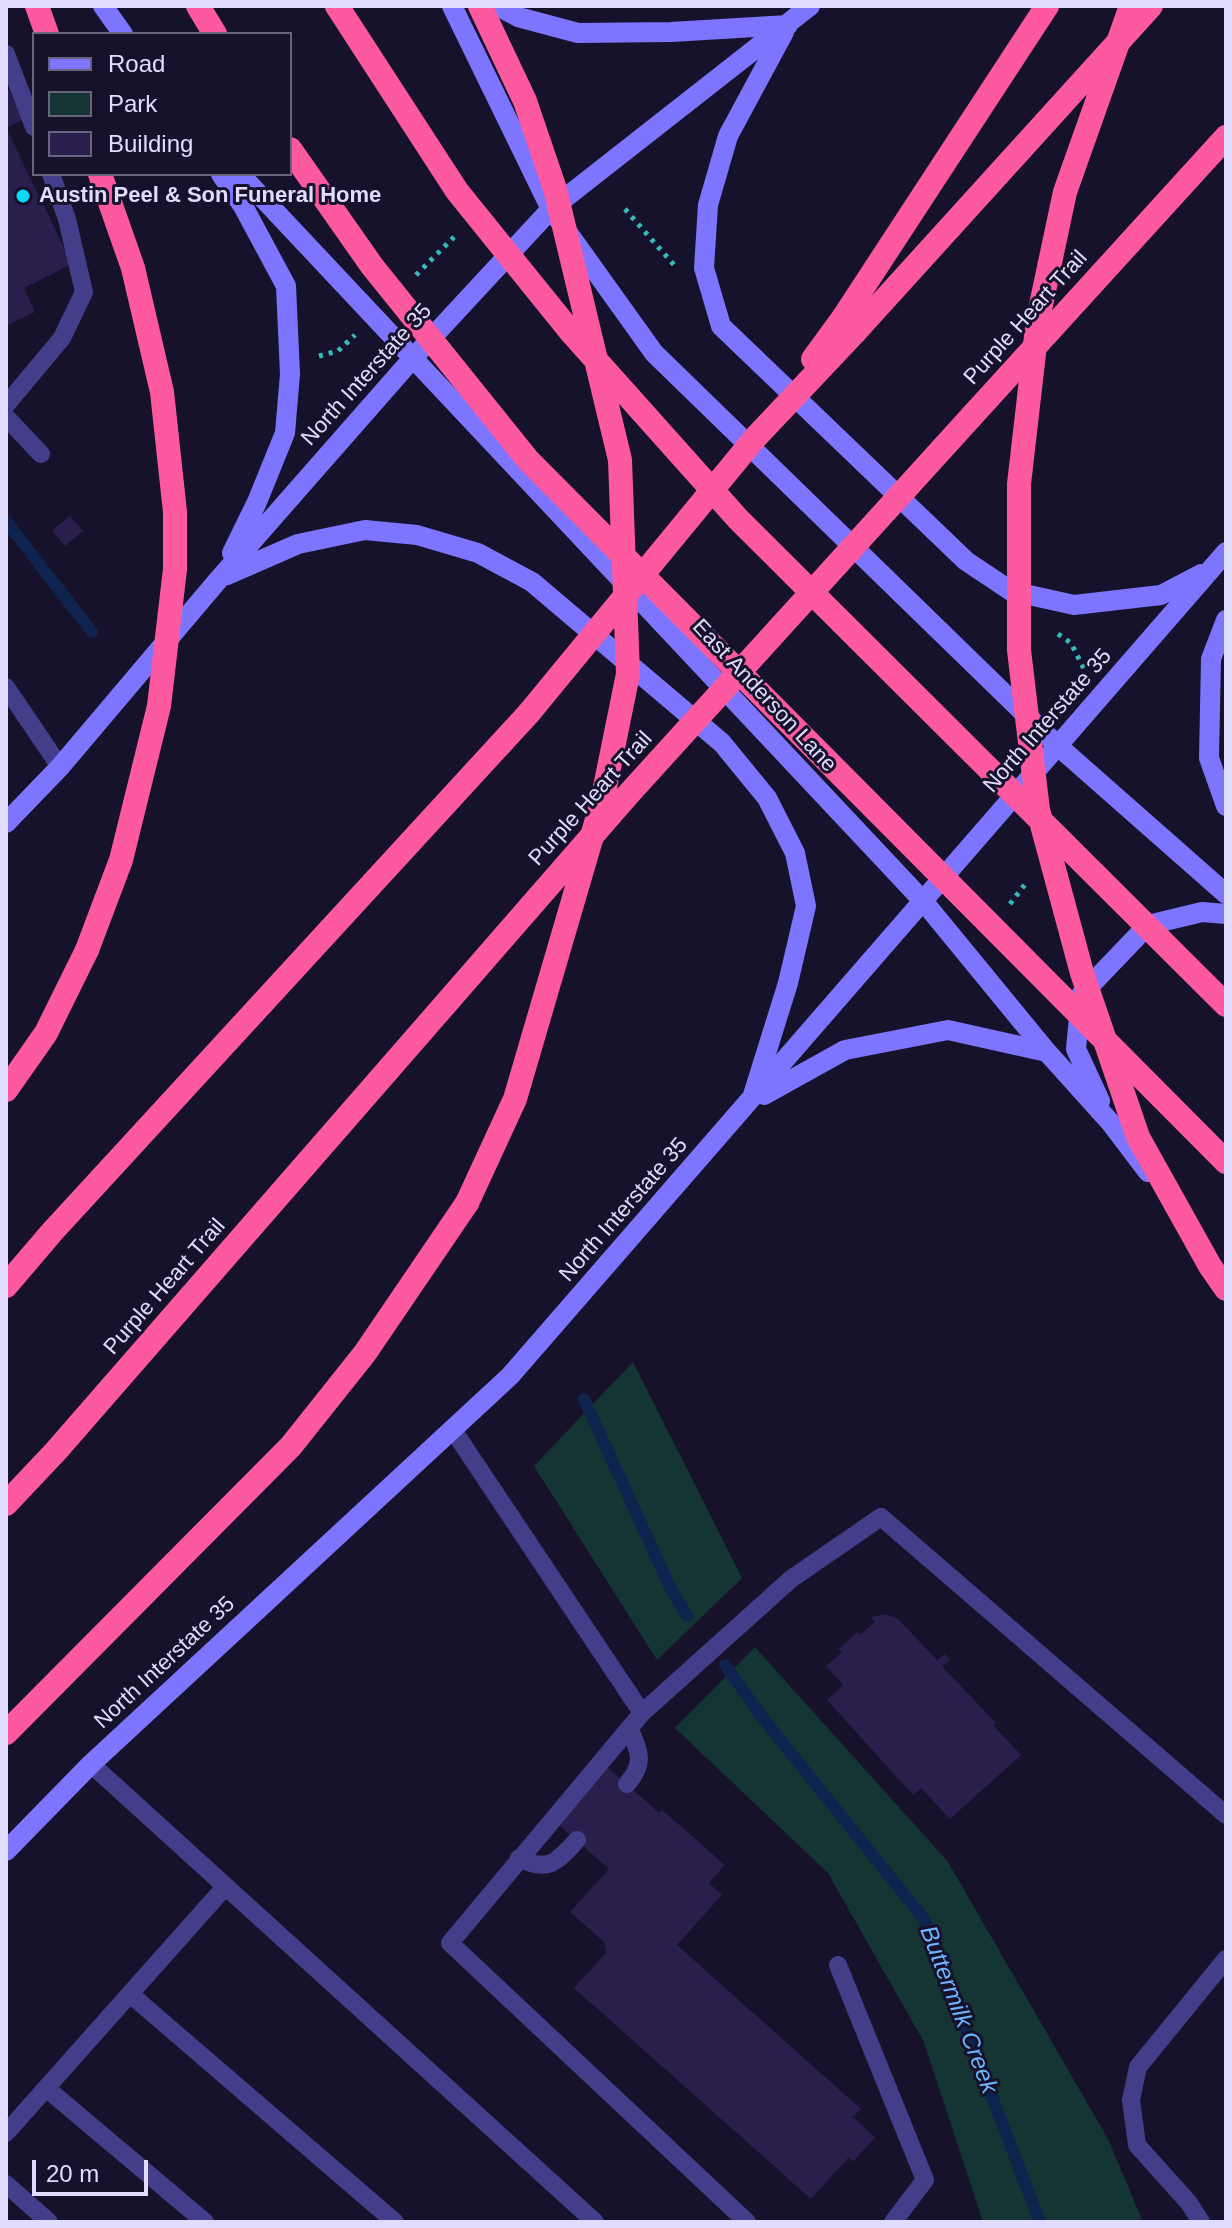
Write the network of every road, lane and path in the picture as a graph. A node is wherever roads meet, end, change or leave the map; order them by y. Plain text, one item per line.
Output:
1 (37, 6) edge
2 (103, 6) edge
3 (198, 6) edge
4 (337, 6) edge
5 (452, 6) edge
6 (480, 6) edge
7 (497, 6) edge
8 (810, 6) edge
9 (1047, 6) edge
10 (1131, 6) edge
11 (1151, 6) edge
12 (788, 25) junction
13 (46, 32) edge
14 (122, 32) edge
15 (214, 32) edge
16 (6, 54) edge
17 (32, 122) edge
18 (1226, 137) edge
19 (292, 152) edge
20 (52, 176) edge
21 (101, 176) edge
22 (222, 176) edge
23 (242, 176) edge
24 (551, 209) junction
25 (460, 231) dead end
26 (415, 276) dead end
27 (849, 324) junction
28 (361, 330) dead end
29 (319, 356) dead end
30 (413, 358) junction
31 (6, 405) edge
32 (6, 417) edge
33 (41, 454) dead end
34 (1219, 560) edge
35 (219, 579) junction
36 (1226, 620) edge
37 (6, 687) edge
38 (1058, 746) junction
39 (60, 767) junction
40 (1226, 806) edge
41 (6, 823) edge
42 (1226, 894) edge
43 (924, 902) junction
44 (1226, 914) edge
45 (1226, 1005) edge
46 (1047, 1052) junction
47 (6, 1090) edge
48 (750, 1103) junction
49 (1110, 1122) junction
50 (1226, 1162) edge
51 (1226, 1274) edge
52 (6, 1286) edge
53 (1226, 1289) edge
54 (453, 1430) junction
55 (6, 1504) edge
56 (642, 1713) junction
57 (629, 1728) junction
58 (6, 1733) edge
59 (91, 1764) junction
60 (627, 1784) dead end
61 (1226, 1815) edge
62 (577, 1840) dead end
63 (6, 1851) edge
64 (519, 1858) junction
65 (225, 1887) junction
66 (1226, 1959) edge
67 (838, 1965) dead end
68 (130, 1994) junction
69 (46, 2088) junction
70 (6, 2133) edge
71 (6, 2184) edge
72 (49, 2222) edge
73 (205, 2222) edge
74 (395, 2222) edge
75 (595, 2222) edge
76 (747, 2222) edge
77 (893, 2222) edge
78 (1201, 2222) edge

1 - 13 highway
2 - 14 main road
3 - 15 highway
4 - 45 highway, bridge
5 - 24 main road
6 - 58 highway, bridge
7 - 12 main road
8 - 12 main road, North Interstate 35
9 - 27 highway
10 - 53 highway, bridge
11 - 27 highway
12 - 24 main road, North Interstate 35
12 - 34 main road
16 - 17 lane
18 - 55 highway, Purple Heart Trail, bridge
19 - 50 highway, bridge
20 - 31 lane
21 - 47 highway, bridge
22 - 35 main road
23 - 30 main road, East Anderson Lane
24 - 30 main road, North Interstate 35
24 - 38 main road
25 - 26 path
27 - 52 highway, bridge
28 - 29 path
30 - 35 main road, North Interstate 35
30 - 43 main road, East Anderson Lane
32 - 33 lane
34 - 38 main road, North Interstate 35
35 - 39 main road, North Interstate 35
35 - 48 main road
36 - 40 main road
37 - 39 lane
38 - 42 main road
38 - 43 main road, North Interstate 35
39 - 41 main road, North Interstate 35
43 - 46 main road, East Anderson Lane
43 - 48 main road, North Interstate 35
44 - 49 main road
46 - 48 main road
46 - 49 main road, East Anderson Lane
48 - 54 main road, North Interstate 35
49 - 51 main road, East Anderson Lane
54 - 56 lane
54 - 59 main road, North Interstate 35
56 - 57 lane
56 - 61 lane
57 - 60 lane
57 - 64 lane
59 - 63 main road, North Interstate 35
59 - 65 lane
62 - 64 lane
64 - 76 lane
65 - 68 lane
65 - 75 lane
66 - 78 lane
67 - 77 lane
68 - 69 lane
68 - 74 lane
69 - 70 lane
69 - 73 lane
71 - 72 lane

